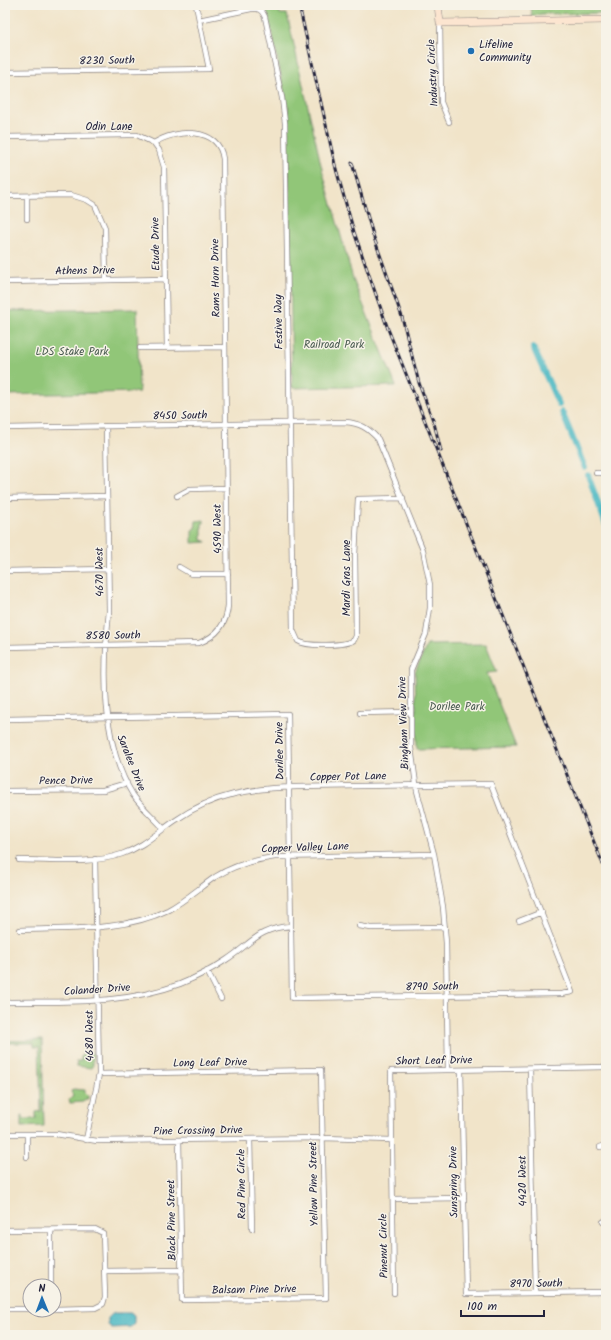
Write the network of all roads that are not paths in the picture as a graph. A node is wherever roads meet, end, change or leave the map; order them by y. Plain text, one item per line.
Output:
1 (196, 5) edge
2 (438, 5) edge
3 (199, 20) junction
4 (606, 20) edge
5 (440, 23) junction
6 (5, 72) edge
7 (449, 122) dead end
8 (5, 137) edge
9 (154, 143) junction
10 (5, 196) edge
11 (27, 196) junction
12 (27, 219) dead end
13 (166, 279) junction
14 (106, 280) junction
15 (5, 282) edge
16 (225, 347) junction
17 (140, 348) dead end
18 (167, 348) junction
19 (290, 423) junction
20 (355, 423) joint
21 (225, 424) junction
22 (106, 426) junction
23 (5, 428) edge
24 (596, 473) dead end
25 (606, 473) edge
26 (226, 488) junction
27 (107, 496) junction
28 (177, 496) dead end
29 (5, 498) edge
30 (402, 498) junction
31 (179, 567) dead end
32 (108, 569) junction
33 (5, 571) edge
34 (228, 574) junction
35 (219, 632) joint
36 (295, 637) joint
37 (106, 645) junction
38 (5, 647) edge
39 (411, 712) junction
40 (360, 713) dead end
41 (108, 717) junction
42 (5, 719) edge
43 (127, 783) junction
44 (416, 785) junction
45 (289, 787) junction
46 (5, 791) edge
47 (164, 829) junction
48 (434, 854) junction
49 (290, 856) junction
50 (95, 859) junction
51 (19, 860) dead end
52 (542, 912) junction
53 (519, 921) dead end
54 (291, 926) junction
55 (359, 926) dead end
56 (445, 927) junction
57 (97, 928) junction
58 (20, 930) dead end
59 (207, 971) junction
60 (572, 992) joint
61 (446, 996) junction
62 (292, 998) joint
63 (221, 999) dead end
64 (98, 1001) junction
65 (5, 1002) edge
66 (606, 1067) edge
67 (530, 1069) junction
68 (321, 1070) joint
69 (448, 1070) junction
70 (461, 1070) junction
71 (99, 1074) junction
72 (5, 1134) edge
73 (27, 1134) junction
74 (322, 1138) junction
75 (250, 1139) junction
76 (86, 1140) junction
77 (179, 1140) junction
78 (392, 1140) junction
79 (606, 1145) edge
80 (600, 1147) dead end
81 (27, 1157) dead end
82 (464, 1198) junction
83 (394, 1199) junction
84 (252, 1229) dead end
85 (5, 1230) edge
86 (51, 1230) junction
87 (182, 1270) junction
88 (104, 1271) junction
89 (51, 1278) edge
90 (535, 1292) junction
91 (606, 1292) edge
92 (394, 1293) dead end
93 (466, 1294) joint
94 (326, 1298) joint
95 (182, 1300) joint
96 (62, 1308) edge
97 (5, 1309) edge
98 (22, 1309) edge

1 - 3 street
2 - 5 street
3 - 6 street, 8230 South
3 - 19 street, Festive Way
4 - 5 street
5 - 7 street, Industry Circle
8 - 9 street, Odin Lane
9 - 13 street, Etude Drive
9 - 16 street, Rams Horn Drive
10 - 11 street
11 - 12 street
11 - 14 street
13 - 14 street, Athens Drive
13 - 18 street, Etude Drive
14 - 15 street, Athens Drive
16 - 18 street
16 - 21 street, Rams Horn Drive
17 - 18 street
19 - 20 street, 8450 South
19 - 21 street, 8450 South
19 - 36 street, Festive Way
20 - 30 street, Bingham View Drive
21 - 22 street, 8450 South
21 - 26 street, 4590 West
22 - 23 street, 8450 South
22 - 27 street, 4670 West
24 - 25 street
26 - 28 street
26 - 34 street, 4590 West
27 - 29 street
27 - 32 street, 4670 West
30 - 36 street, Mardi Gras Lane
30 - 39 street, Bingham View Drive
31 - 34 street
32 - 33 street
32 - 37 street, 4670 West
34 - 35 street, 4590 West
35 - 37 street, 8580 South
37 - 38 street, 8580 South
37 - 41 street, 4670 West
39 - 40 street
39 - 44 street, Bingham View Drive
41 - 42 street, Dorilee Drive
41 - 43 street, Saralee Drive
41 - 45 street, Dorilee Drive
43 - 46 street, Pence Drive
43 - 47 street, Saralee Drive
44 - 45 street, Copper Pot Lane
44 - 48 street, Bingham View Drive
44 - 52 street, Copper Pot Lane
45 - 47 street, Copper Pot Lane
45 - 49 street, Dorilee Drive
47 - 50 street, Copper Pot Lane
48 - 49 street, Copper Valley Lane
48 - 56 street, Bingham View Drive
49 - 54 street, Dorilee Drive
49 - 57 street, Copper Valley Lane
50 - 51 street, Copper Pot Lane
50 - 57 street, 4680 West
52 - 53 street
52 - 60 street, Copper Pot Lane
54 - 59 street, Colander Drive
54 - 62 street, Dorilee Drive
55 - 56 street
56 - 61 street, Bingham View Drive
57 - 58 street, Copper Valley Lane
57 - 64 street, 4680 West
59 - 63 street
59 - 64 street, Colander Drive
60 - 61 street, 8790 South
61 - 62 street, 8790 South
61 - 69 street, Bingham View Drive
64 - 65 street, Colander Drive
64 - 71 street, 4680 West
66 - 67 street, Short Leaf Drive
67 - 70 street, Short Leaf Drive
67 - 90 street, 4420 West
68 - 71 street, Long Leaf Drive
68 - 74 street, Yellow Pine Street
69 - 70 street, Short Leaf Drive
69 - 78 street, Short Leaf Drive
70 - 82 street, Sunspring Drive
71 - 76 street, 4680 West
72 - 73 street, Pine Crossing Drive
73 - 76 street, Pine Crossing Drive
73 - 81 street
74 - 75 street, Pine Crossing Drive
74 - 78 street, Pine Crossing Drive
74 - 94 street, Yellow Pine Street
75 - 77 street, Pine Crossing Drive
75 - 84 street, Red Pine Circle
76 - 77 street, Pine Crossing Drive
77 - 87 street, Black Pine Street
78 - 83 street, Short Leaf Drive
79 - 80 street
82 - 83 street
82 - 93 street, Sunspring Drive
83 - 92 street, Pinenut Circle
85 - 86 street
86 - 88 street
86 - 89 street
87 - 88 street
87 - 95 street, Black Pine Street
88 - 96 street
90 - 91 street, 8970 South
90 - 93 street, 8970 South
94 - 95 street, Balsam Pine Drive
97 - 98 street

